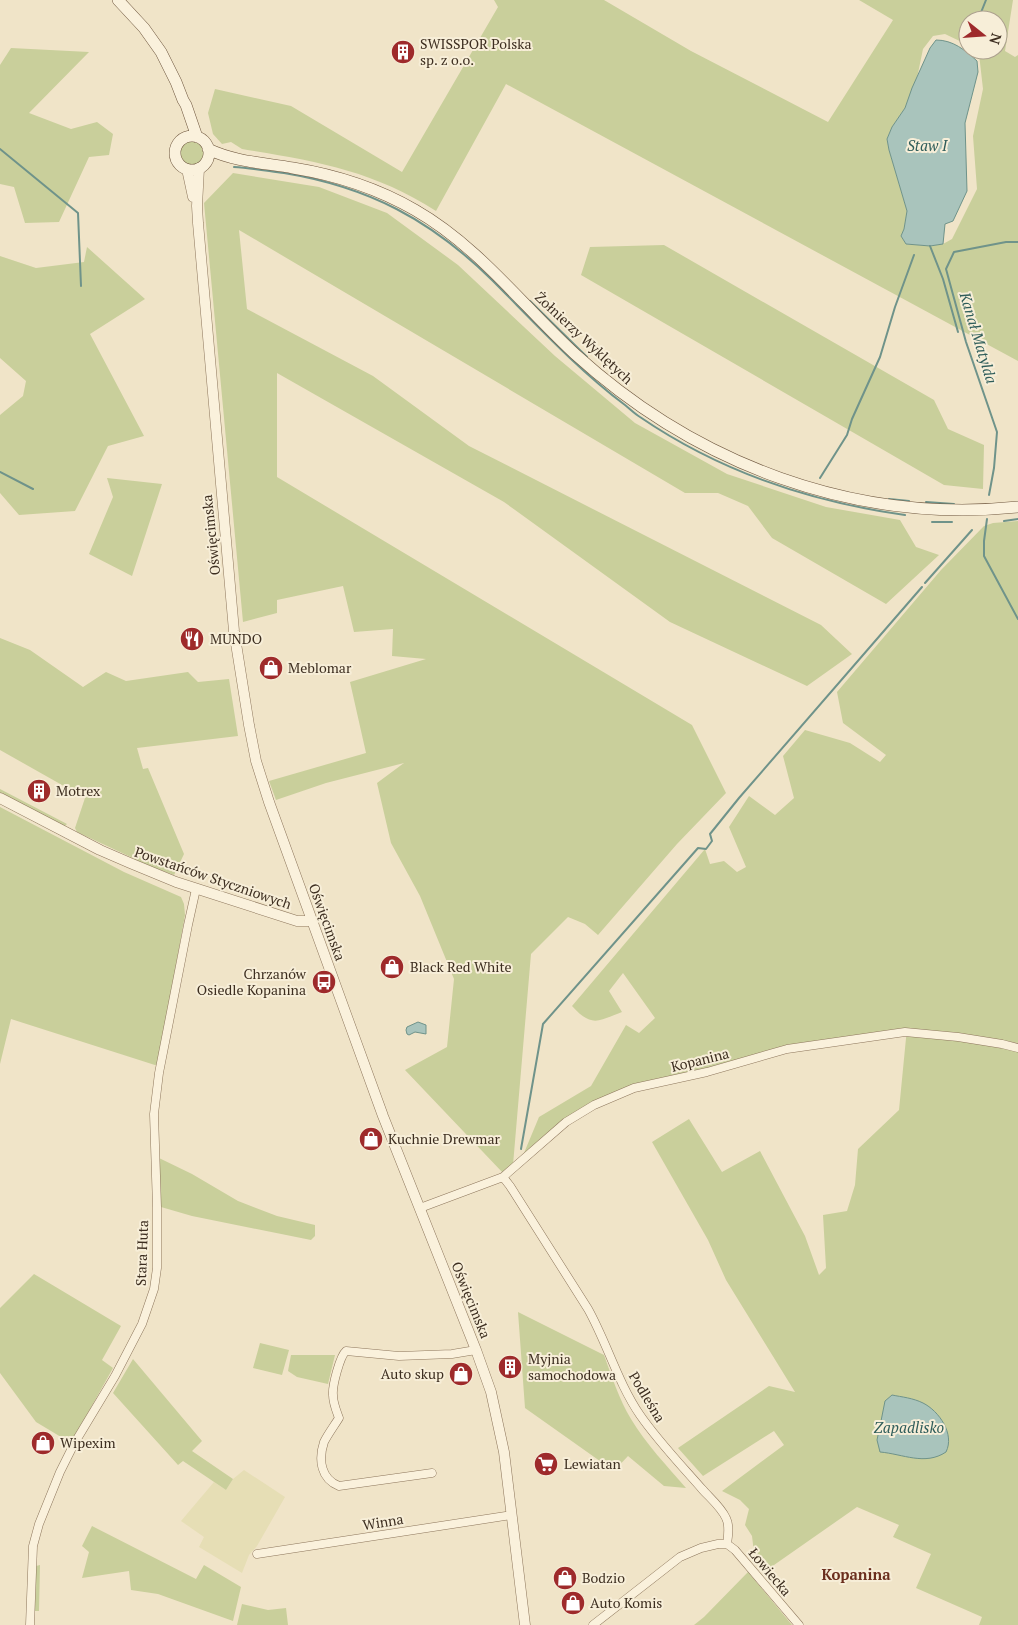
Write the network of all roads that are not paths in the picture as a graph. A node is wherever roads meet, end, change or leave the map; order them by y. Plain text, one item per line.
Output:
1 (118, 0) edge
2 (183, 100) junction
3 (197, 137) junction
4 (184, 138) junction
5 (208, 149) junction
6 (238, 159) junction
7 (203, 165) junction
8 (187, 169) junction
9 (197, 206) junction
10 (1018, 507) edge
11 (0, 798) edge
12 (196, 889) junction
13 (312, 921) junction
14 (1018, 1048) edge
15 (503, 1177) junction
16 (420, 1208) junction
17 (476, 1350) junction
18 (432, 1473) dead end
19 (512, 1515) junction
20 (727, 1544) junction
21 (257, 1554) dead end
22 (30, 1625) edge
23 (525, 1625) edge
24 (593, 1625) edge
25 (799, 1625) edge

1 - 2 main road
2 - 3 main road
2 - 4 main road
3 - 4 main road
3 - 5 main road
4 - 8 main road
5 - 6 main road, Żołnierzy Wyklętych
5 - 7 main road
6 - 7 main road, Żołnierzy Wyklętych
6 - 10 main road, Żołnierzy Wyklętych
7 - 8 main road
7 - 9 street, Oświęcimska
8 - 9 street, Oświęcimska
9 - 13 street, Oświęcimska
11 - 12 street, Powstańców Styczniowych
12 - 13 street, Powstańców Styczniowych
12 - 22 street, Stara Huta
13 - 16 street, Oświęcimska
14 - 15 street, Kopanina
15 - 16 street, Kopanina
15 - 20 street, Podleśna
16 - 17 street, Oświęcimska
17 - 18 street
17 - 19 street, Oświęcimska
19 - 21 street, Winna
19 - 23 street, Oświęcimska
20 - 24 street
20 - 25 street, Łowiecka

